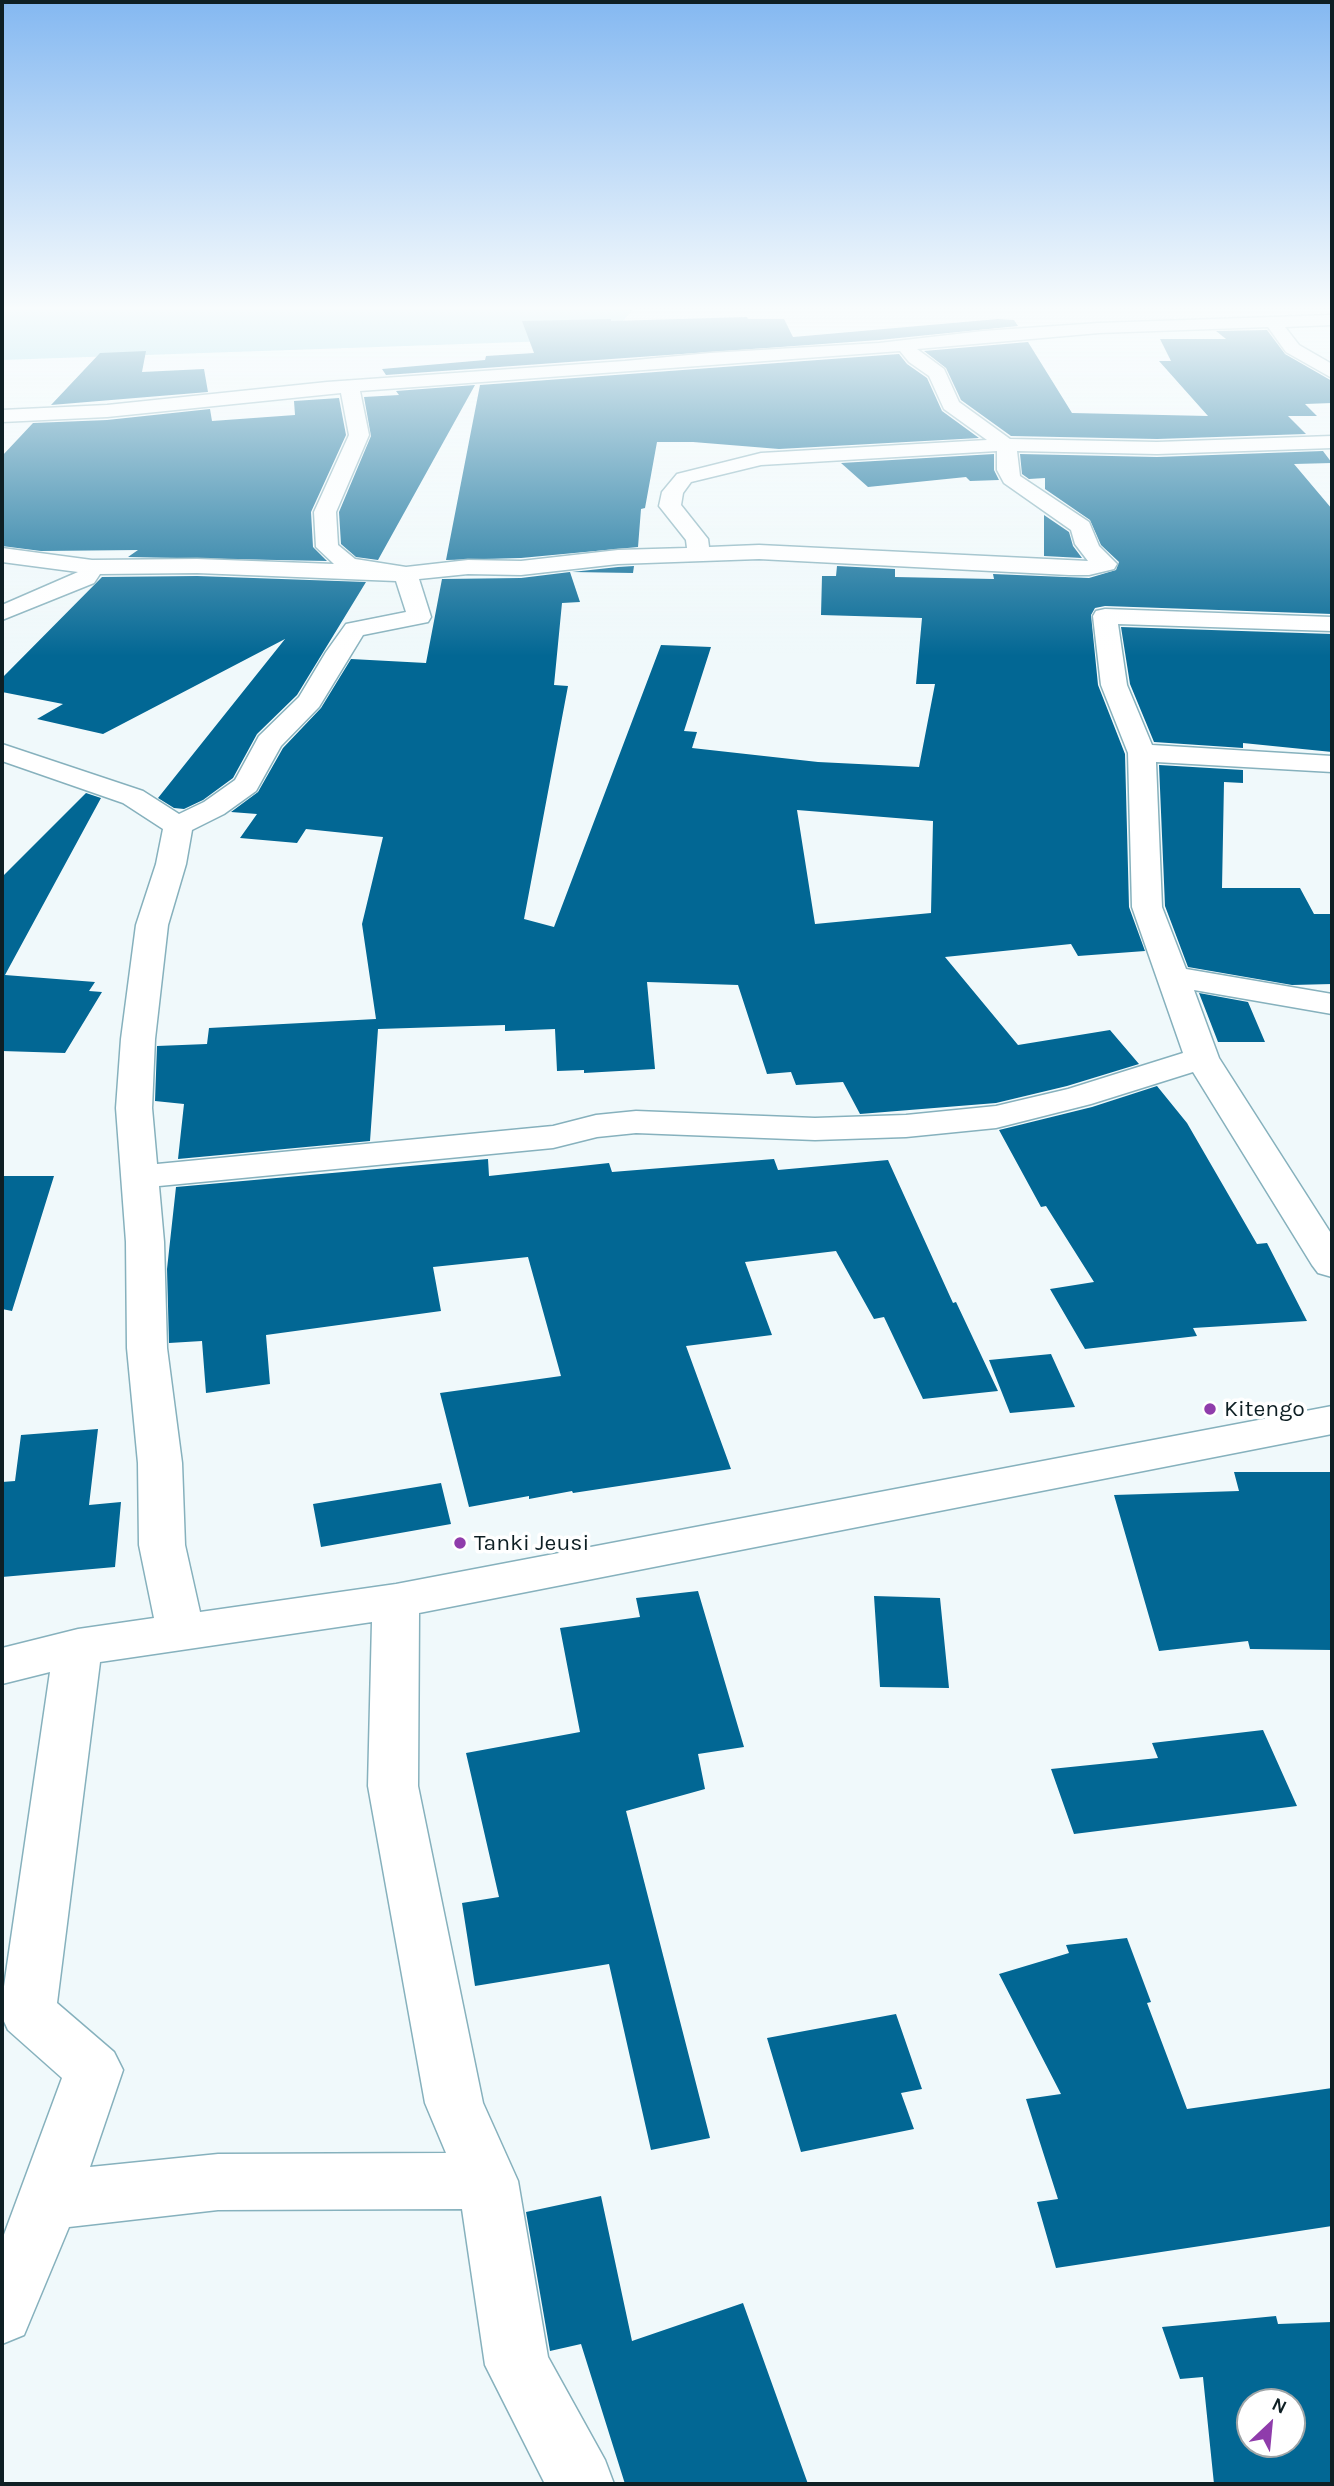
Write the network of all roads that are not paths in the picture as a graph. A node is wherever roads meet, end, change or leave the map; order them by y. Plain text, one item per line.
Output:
1 (356, 424) edge
2 (977, 424) edge
3 (1332, 442) edge
4 (1003, 445) junction
5 (699, 553) junction
6 (2, 555) edge
7 (92, 567) junction
8 (405, 574) junction
9 (2, 613) edge
10 (1332, 624) edge
11 (2, 752) edge
12 (1143, 753) junction
13 (1332, 764) edge
14 (178, 826) junction
15 (1172, 977) junction
16 (1332, 1004) edge
17 (1202, 1058) junction
18 (140, 1177) junction
19 (1332, 1265) edge
20 (1332, 1420) edge
21 (396, 1601) junction
22 (181, 1632) junction
23 (78, 1647) junction
24 (2, 1666) edge
25 (488, 2181) junction
26 (49, 2200) junction
27 (2, 2313) edge
28 (581, 2484) edge

1 - 8 street
2 - 4 street
3 - 4 street
4 - 5 street
4 - 5 street
5 - 8 street
6 - 7 street
7 - 8 street
7 - 9 street
8 - 14 street
10 - 12 street
11 - 14 street
12 - 13 street
12 - 15 street
14 - 18 street
15 - 16 street
15 - 17 street
17 - 18 street
17 - 19 street
18 - 22 street
20 - 21 street
21 - 22 street
21 - 25 street
22 - 23 street
23 - 24 street
23 - 26 street
25 - 26 street
25 - 28 street
26 - 27 street

